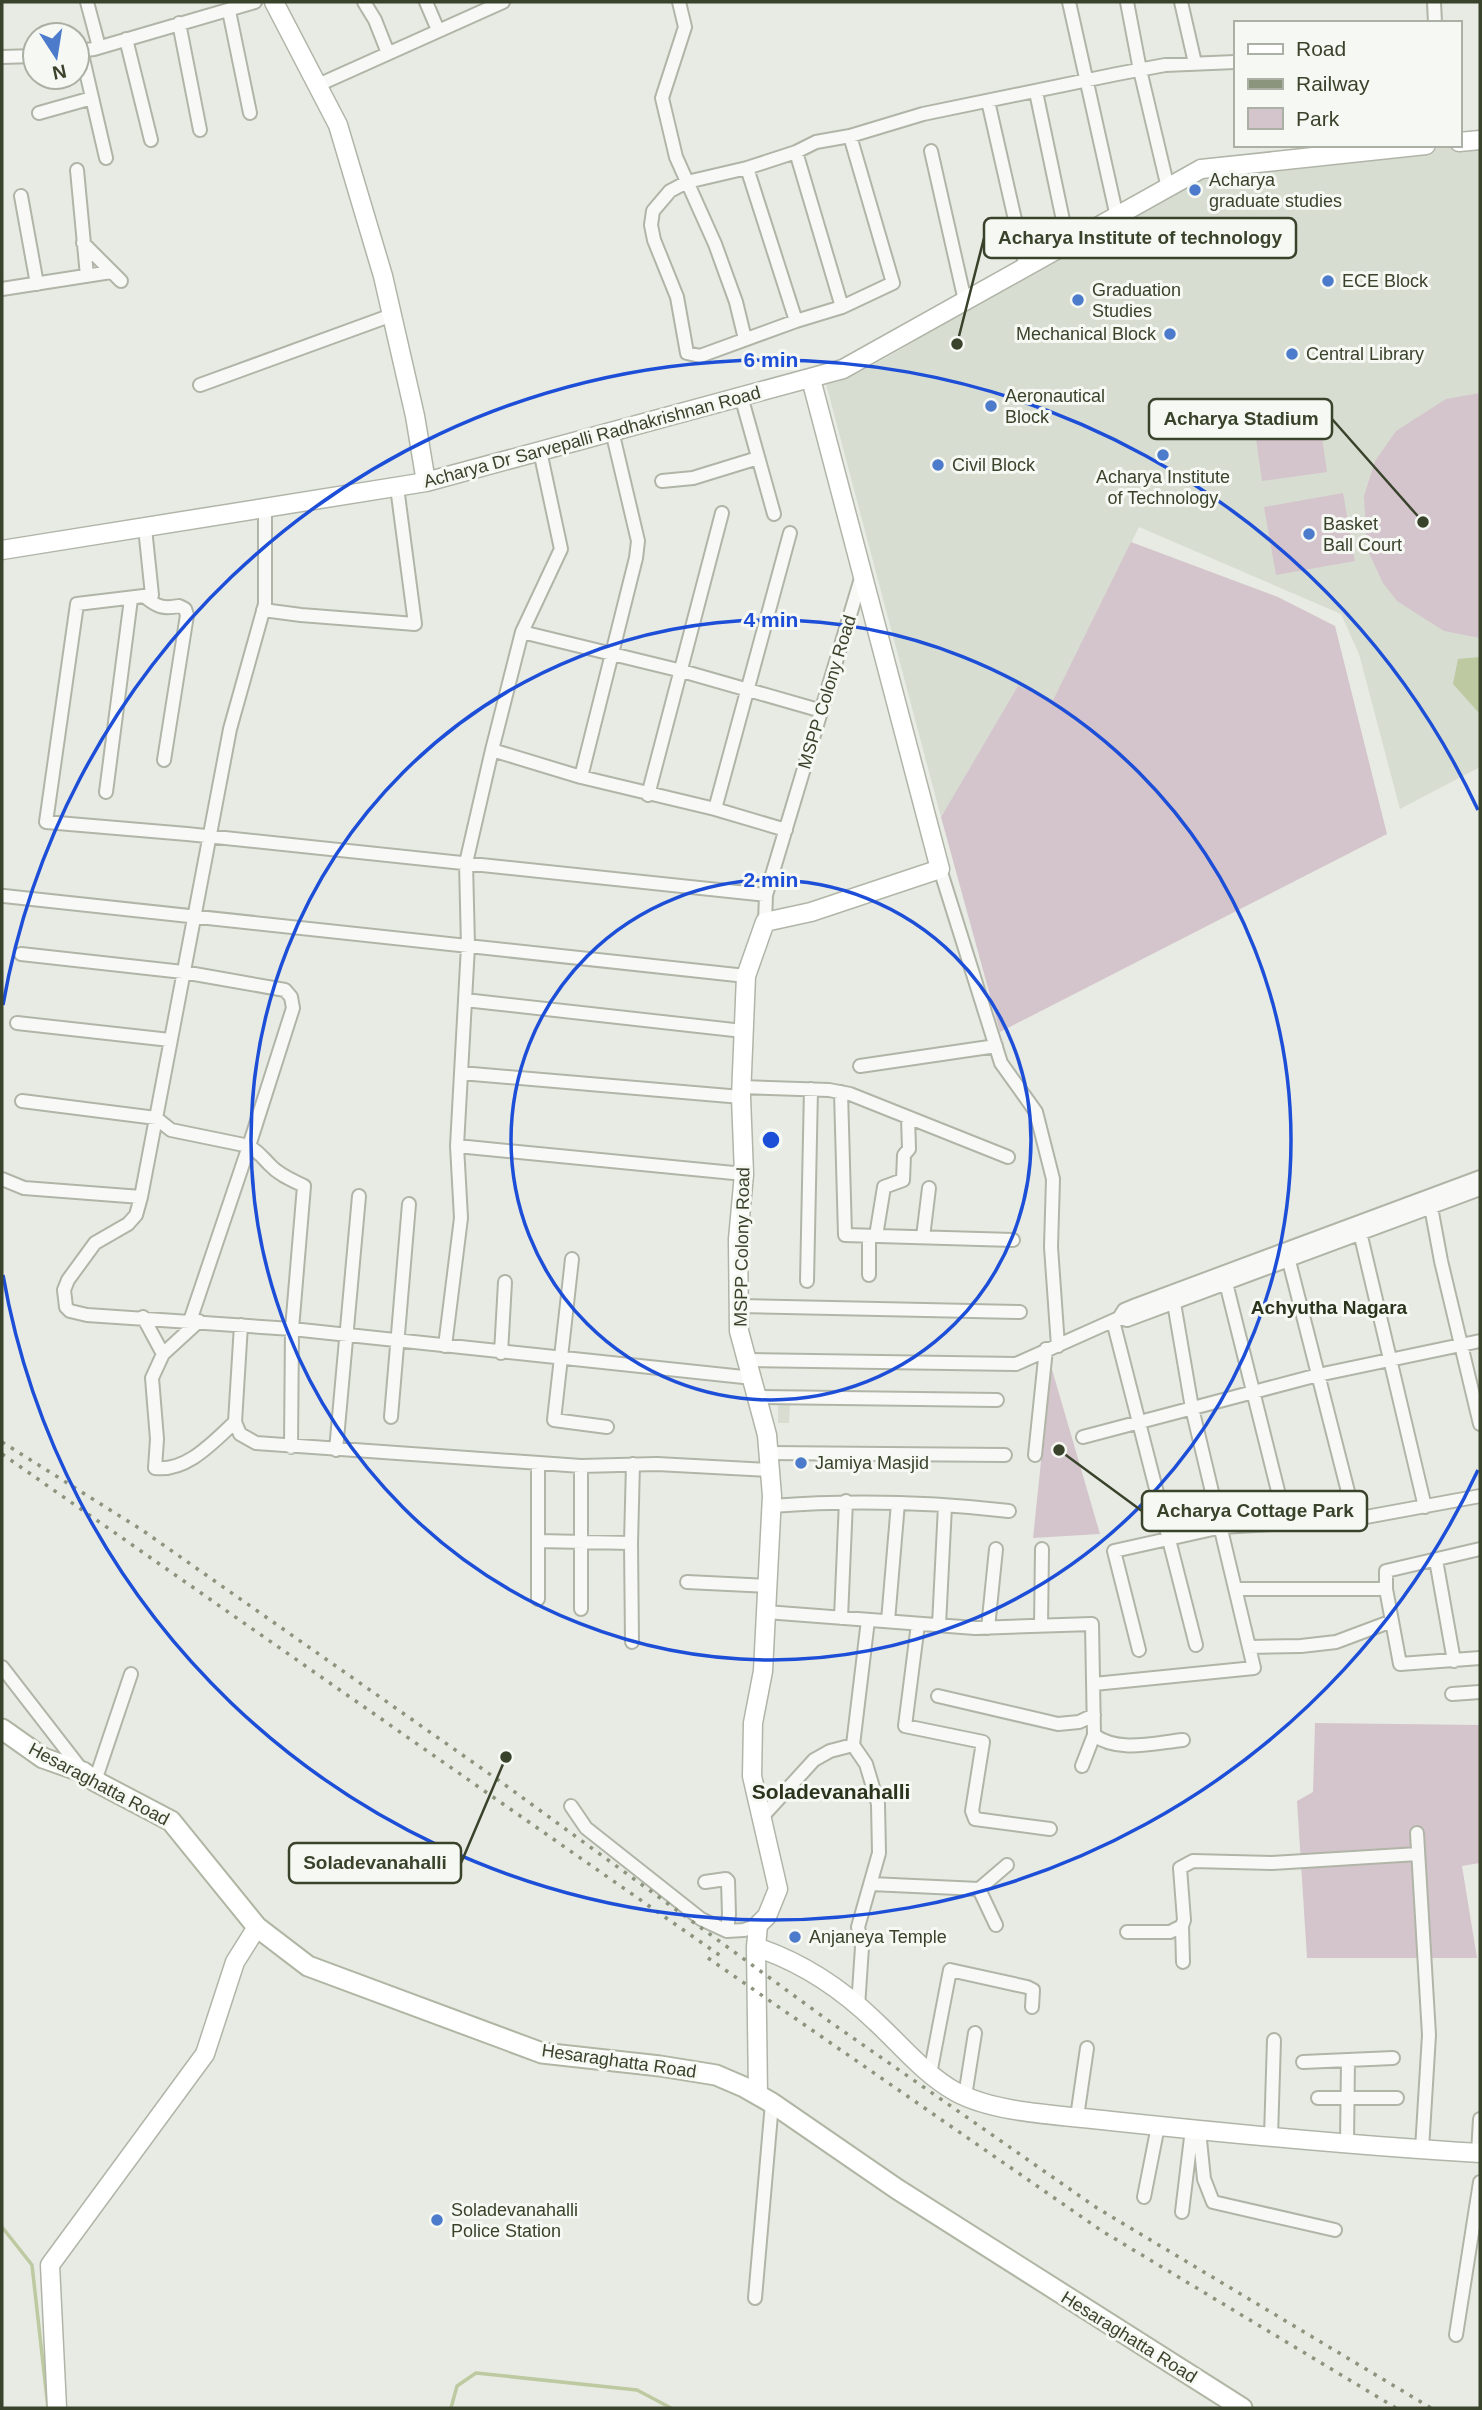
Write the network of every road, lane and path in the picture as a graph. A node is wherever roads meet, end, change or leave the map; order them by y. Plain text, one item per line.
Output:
1 (87, 2) edge
2 (255, 2) edge
3 (274, 2) edge
4 (364, 2) edge
5 (426, 2) edge
6 (503, 2) edge
7 (680, 2) edge
8 (1069, 2) edge
9 (1127, 2) edge
10 (1181, 2) edge
11 (1434, 2) edge
12 (483, 6) edge
13 (229, 11) junction
14 (1435, 21) edge
15 (179, 23) junction
16 (438, 30) junction
17 (126, 39) junction
18 (99, 47) junction
19 (91, 48) edge
20 (388, 53) junction
21 (21, 56) edge
22 (2, 57) edge
23 (1234, 62) edge
24 (1195, 63) junction
25 (1140, 69) junction
26 (1087, 81) junction
27 (318, 85) junction
28 (90, 91) edge
29 (1037, 92) junction
30 (92, 98) junction
31 (988, 101) junction
32 (39, 113) dead end
33 (250, 113) dead end
34 (200, 130) dead end
35 (850, 136) junction
36 (151, 140) dead end
37 (1480, 140) edge
38 (1461, 142) edge
39 (1407, 147) edge
40 (931, 150) dead end
41 (796, 152) junction
42 (106, 158) dead end
43 (747, 168) junction
44 (77, 170) dead end
45 (688, 182) junction
46 (1168, 188) junction
47 (21, 196) dead end
48 (1117, 217) junction
49 (83, 243) junction
50 (1069, 244) junction
51 (1026, 268) junction
52 (87, 276) junction
53 (37, 284) junction
54 (2, 289) edge
55 (965, 301) junction
56 (842, 307) junction
57 (392, 315) junction
58 (796, 321) junction
59 (745, 340) junction
60 (811, 379) junction
61 (200, 385) dead end
62 (741, 396) junction
63 (612, 431) junction
64 (540, 451) junction
65 (758, 458) junction
66 (662, 481) dead end
67 (426, 482) junction
68 (397, 487) junction
69 (265, 509) junction
70 (722, 513) dead end
71 (774, 514) dead end
72 (145, 528) junction
73 (790, 533) dead end
74 (2, 550) edge
75 (863, 572) junction
76 (138, 597) junction
77 (263, 610) junction
78 (522, 632) junction
79 (611, 653) junction
80 (682, 671) junction
81 (747, 691) junction
82 (822, 711) junction
83 (492, 750) junction
84 (164, 760) dead end
85 (581, 777) junction
86 (106, 792) dead end
87 (648, 794) junction
88 (715, 809) junction
89 (786, 830) junction
90 (210, 836) junction
91 (466, 863) junction
92 (940, 869) junction
93 (766, 895) junction
94 (4, 897) dead end
95 (193, 916) junction
96 (765, 922) junction
97 (468, 946) junction
98 (21, 954) dead end
99 (183, 972) junction
100 (746, 976) junction
101 (465, 1000) junction
102 (17, 1024) dead end
103 (743, 1031) junction
104 (170, 1040) junction
105 (996, 1046) junction
106 (860, 1066) dead end
107 (461, 1073) junction
108 (811, 1089) junction
109 (741, 1092) junction
110 (841, 1092) junction
111 (22, 1101) dead end
112 (908, 1117) junction
113 (156, 1118) junction
114 (249, 1146) junction
115 (457, 1146) junction
116 (1007, 1157) dead end
117 (744, 1174) junction
118 (2, 1179) edge
119 (1480, 1182) edge
120 (929, 1188) dead end
121 (359, 1196) dead end
122 (141, 1197) junction
123 (409, 1204) dead end
124 (1431, 1207) junction
125 (1356, 1222) junction
126 (1361, 1235) junction
127 (873, 1236) junction
128 (923, 1237) junction
129 (1013, 1240) dead end
130 (572, 1259) dead end
131 (1289, 1261) junction
132 (869, 1275) dead end
133 (1225, 1278) junction
134 (807, 1281) dead end
135 (505, 1282) dead end
136 (1174, 1303) junction
137 (738, 1306) junction
138 (1020, 1312) dead end
139 (143, 1317) junction
140 (1116, 1319) junction
141 (195, 1321) junction
142 (241, 1325) junction
143 (292, 1329) junction
144 (348, 1336) junction
145 (1480, 1341) edge
146 (397, 1342) junction
147 (446, 1346) junction
148 (1462, 1346) junction
149 (1052, 1348) junction
150 (501, 1353) junction
151 (163, 1354) junction
152 (561, 1359) junction
153 (748, 1360) junction
154 (1391, 1361) junction
155 (1318, 1375) junction
156 (753, 1378) junction
157 (1253, 1392) junction
158 (756, 1397) junction
159 (997, 1400) dead end
160 (1192, 1408) junction
161 (391, 1417) dead end
162 (1138, 1421) junction
163 (235, 1422) junction
164 (1480, 1424) edge
165 (607, 1427) dead end
166 (1083, 1437) dead end
167 (291, 1447) junction
168 (336, 1450) junction
169 (1005, 1455) dead end
170 (1035, 1455) dead end
171 (769, 1461) junction
172 (538, 1463) junction
173 (633, 1464) junction
174 (581, 1466) junction
175 (1480, 1496) edge
176 (846, 1501) junction
177 (898, 1503) junction
178 (772, 1506) junction
179 (945, 1506) junction
180 (1425, 1507) junction
181 (1009, 1511) dead end
182 (1355, 1519) junction
183 (1286, 1523) junction
184 (1222, 1527) junction
185 (1168, 1538) junction
186 (538, 1541) junction
187 (581, 1542) junction
188 (631, 1543) junction
189 (996, 1549) dead end
190 (1042, 1549) dead end
191 (1480, 1549) edge
192 (1436, 1560) junction
193 (687, 1583) dead end
194 (767, 1586) junction
195 (1235, 1589) junction
196 (1386, 1589) junction
197 (538, 1599) dead end
198 (581, 1609) dead end
199 (766, 1612) junction
200 (841, 1618) junction
201 (868, 1620) junction
202 (1392, 1620) junction
203 (888, 1621) junction
204 (918, 1624) junction
205 (939, 1625) junction
206 (1041, 1626) junction
207 (988, 1628) junction
208 (632, 1642) dead end
209 (1196, 1645) dead end
210 (1248, 1647) junction
211 (1139, 1650) dead end
212 (1480, 1658) edge
213 (1454, 1661) junction
214 (2, 1667) edge
215 (131, 1674) dead end
216 (1094, 1684) junction
217 (1480, 1692) edge
218 (1452, 1694) dead end
219 (938, 1696) dead end
220 (1094, 1715) junction
221 (2, 1729) edge
222 (1094, 1735) junction
223 (1183, 1740) dead end
224 (853, 1745) junction
225 (1082, 1766) dead end
226 (89, 1777) junction
227 (571, 1806) dead end
228 (762, 1817) junction
229 (1050, 1829) dead end
230 (1417, 1833) dead end
231 (1418, 1854) junction
232 (1007, 1865) dead end
233 (705, 1882) dead end
234 (871, 1884) junction
235 (979, 1889) junction
236 (758, 1925) junction
237 (996, 1925) dead end
238 (1182, 1926) junction
239 (257, 1927) junction
240 (727, 1931) junction
241 (1126, 1932) dead end
242 (756, 1947) junction
243 (1183, 1962) dead end
244 (858, 2007) junction
245 (1032, 2007) dead end
246 (975, 2033) dead end
247 (1274, 2040) dead end
248 (1087, 2048) dead end
249 (1393, 2058) dead end
250 (1348, 2060) junction
251 (1303, 2062) dead end
252 (930, 2074) junction
253 (965, 2096) junction
254 (765, 2098) junction
255 (1318, 2098) dead end
256 (1348, 2098) junction
257 (1397, 2098) dead end
258 (1077, 2117) junction
259 (1480, 2119) edge
260 (1158, 2126) junction
261 (1196, 2129) junction
262 (1271, 2136) junction
263 (1347, 2143) junction
264 (1422, 2149) junction
265 (1479, 2153) edge
266 (1480, 2182) edge
267 (1144, 2197) dead end
268 (1182, 2212) dead end
269 (1335, 2230) dead end
270 (755, 2298) dead end
271 (1457, 2335) dead end
272 (57, 2408) edge
273 (1242, 2408) edge

1 - 18 street
2 - 13 street
3 - 27 street
4 - 20 street
5 - 16 street
6 - 12 street
7 - 45 street
8 - 26 street
9 - 25 street
10 - 24 street
11 - 14 street
12 - 16 street
13 - 15 street
13 - 33 street
15 - 17 street
15 - 34 street
16 - 20 street
17 - 18 street
17 - 36 street
18 - 19 street
20 - 27 street
21 - 22 street
23 - 24 street
24 - 25 street
25 - 26 street
25 - 46 street
26 - 29 street
26 - 48 street
27 - 57 street
28 - 30 street
29 - 31 street
29 - 50 street
30 - 32 street
30 - 42 street
31 - 35 street
31 - 51 street
35 - 41 street
35 - 56 street
37 - 38 street
39 - 46 street, Acharya Dr Sarvepalli Radhakrishnan Road
40 - 55 street
41 - 43 street
41 - 56 street
43 - 45 street
43 - 58 street
44 - 49 street
45 - 59 street
45 - 59 street
46 - 48 street, Acharya Dr Sarvepalli Radhakrishnan Road
47 - 53 street
48 - 50 street, Acharya Dr Sarvepalli Radhakrishnan Road
49 - 52 street
49 - 52 street
50 - 51 street, Acharya Dr Sarvepalli Radhakrishnan Road
51 - 55 street, Acharya Dr Sarvepalli Radhakrishnan Road
52 - 53 street
53 - 54 street
55 - 60 street, Acharya Dr Sarvepalli Radhakrishnan Road
56 - 58 street
57 - 61 street
57 - 67 street
58 - 59 street
60 - 62 street, Acharya Dr Sarvepalli Radhakrishnan Road
60 - 75 street
62 - 63 street, Acharya Dr Sarvepalli Radhakrishnan Road
62 - 65 street
63 - 64 street, Acharya Dr Sarvepalli Radhakrishnan Road
63 - 79 street
64 - 67 street, Acharya Dr Sarvepalli Radhakrishnan Road
64 - 78 street
65 - 66 street
65 - 71 street
67 - 68 street, Acharya Dr Sarvepalli Radhakrishnan Road
68 - 69 street, Acharya Dr Sarvepalli Radhakrishnan Road
68 - 77 street
69 - 72 street, Acharya Dr Sarvepalli Radhakrishnan Road
69 - 77 street
70 - 80 street
72 - 74 street, Acharya Dr Sarvepalli Radhakrishnan Road
72 - 76 street
73 - 81 street
75 - 82 street, MSPP Colony Road
75 - 92 street
76 - 84 street
76 - 86 street
76 - 90 street
77 - 90 street
78 - 79 street
78 - 83 street
79 - 80 street
79 - 85 street
80 - 81 street
80 - 87 street
81 - 82 street
81 - 88 street
82 - 89 street, MSPP Colony Road
83 - 85 street
83 - 91 street
85 - 87 street
87 - 88 street
88 - 89 street
89 - 93 street, MSPP Colony Road
90 - 91 street
90 - 95 street
91 - 93 street
91 - 97 street
92 - 96 street
92 - 105 street
93 - 96 street, MSPP Colony Road
94 - 95 street
95 - 97 street
95 - 99 street
96 - 100 street, MSPP Colony Road
97 - 100 street
97 - 101 street
98 - 99 street
99 - 104 street
99 - 114 street
100 - 103 street, MSPP Colony Road
101 - 103 street
101 - 107 street
102 - 104 street
103 - 109 street, MSPP Colony Road
104 - 113 street
105 - 106 street
105 - 149 street
107 - 109 street
107 - 115 street
108 - 109 street
108 - 110 street
108 - 134 street
109 - 117 street, MSPP Colony Road
110 - 112 street
110 - 127 street
111 - 113 street
112 - 116 street
112 - 127 street
113 - 114 street
113 - 122 street
114 - 141 street
114 - 143 street
115 - 117 street
115 - 147 street
117 - 137 street, MSPP Colony Road
118 - 122 street
119 - 124 street
119 - 125 street
120 - 128 street
121 - 144 street
122 - 139 street
123 - 146 street
124 - 126 street
124 - 148 street
125 - 126 street
125 - 133 street
126 - 131 street
126 - 154 street
127 - 128 street
127 - 132 street
128 - 129 street
130 - 152 street
131 - 133 street
131 - 155 street
133 - 136 street
133 - 140 street
133 - 157 street
135 - 150 street
136 - 140 street
136 - 160 street
137 - 138 street
137 - 153 street, MSPP Colony Road
139 - 141 street
139 - 151 street
140 - 149 street
140 - 162 street
141 - 142 street
141 - 151 street
142 - 143 street
142 - 163 street
143 - 144 street
143 - 167 street
144 - 146 street
144 - 168 street
145 - 148 street
146 - 147 street
146 - 161 street
147 - 150 street
148 - 154 street
148 - 164 street
149 - 153 street
149 - 170 street
150 - 152 street
151 - 163 street
152 - 156 street
152 - 165 street
153 - 156 street, MSPP Colony Road
154 - 155 street
154 - 180 street
155 - 157 street
155 - 182 street
156 - 158 street, MSPP Colony Road
157 - 160 street
157 - 183 street
158 - 159 street
158 - 171 street, MSPP Colony Road
160 - 162 street
160 - 184 street
162 - 166 street
162 - 185 street
163 - 167 street
167 - 168 street
168 - 172 street
169 - 171 street
171 - 173 street
171 - 178 street, MSPP Colony Road
172 - 174 street
172 - 186 street
173 - 174 street
173 - 188 street
174 - 187 street
175 - 180 street
176 - 177 street
176 - 178 street
176 - 200 street
177 - 179 street
177 - 203 street
178 - 194 street, MSPP Colony Road
179 - 181 street
179 - 205 street
180 - 182 street
182 - 183 street
183 - 184 street
184 - 185 street
184 - 195 street
185 - 209 street
185 - 211 street
186 - 187 street
186 - 197 street
187 - 188 street
187 - 198 street
188 - 208 street
189 - 207 street
190 - 206 street
191 - 192 street
192 - 196 street
192 - 213 street
193 - 194 street
194 - 199 street, MSPP Colony Road
195 - 196 street
195 - 210 street
196 - 202 street
199 - 200 street
199 - 228 street, MSPP Colony Road
200 - 201 street
201 - 203 street
201 - 224 street
202 - 210 street
202 - 213 street
203 - 204 street
204 - 205 street
204 - 229 street
205 - 207 street
206 - 207 street
206 - 216 street
210 - 216 street
212 - 213 street
214 - 226 street
215 - 226 street
216 - 220 street
217 - 218 street
219 - 220 street
220 - 222 street
221 - 226 main road, Hesaraghatta Road
222 - 223 street
222 - 225 street
224 - 228 street
224 - 234 street
226 - 239 main road, Hesaraghatta Road
227 - 240 street
228 - 236 street, MSPP Colony Road
230 - 231 street
231 - 238 street
231 - 264 street
232 - 235 street
233 - 240 street
234 - 235 street
234 - 244 street
235 - 237 street
236 - 240 street
236 - 242 street, MSPP Colony Road
238 - 241 street
238 - 243 street
239 - 254 main road, Hesaraghatta Road
239 - 272 street
242 - 244 street
242 - 254 street, MSPP Colony Road
244 - 252 street
245 - 252 street
246 - 253 street
247 - 262 street
248 - 258 street
249 - 250 street
250 - 251 street
250 - 256 street
252 - 253 street
253 - 258 street
254 - 270 street
254 - 273 main road, Hesaraghatta Road
255 - 256 street
256 - 257 street
256 - 263 street
258 - 260 street
259 - 265 street
260 - 261 street
260 - 267 street
261 - 262 street
261 - 268 street
261 - 269 street
262 - 263 street
263 - 264 street
264 - 265 street
266 - 271 street

